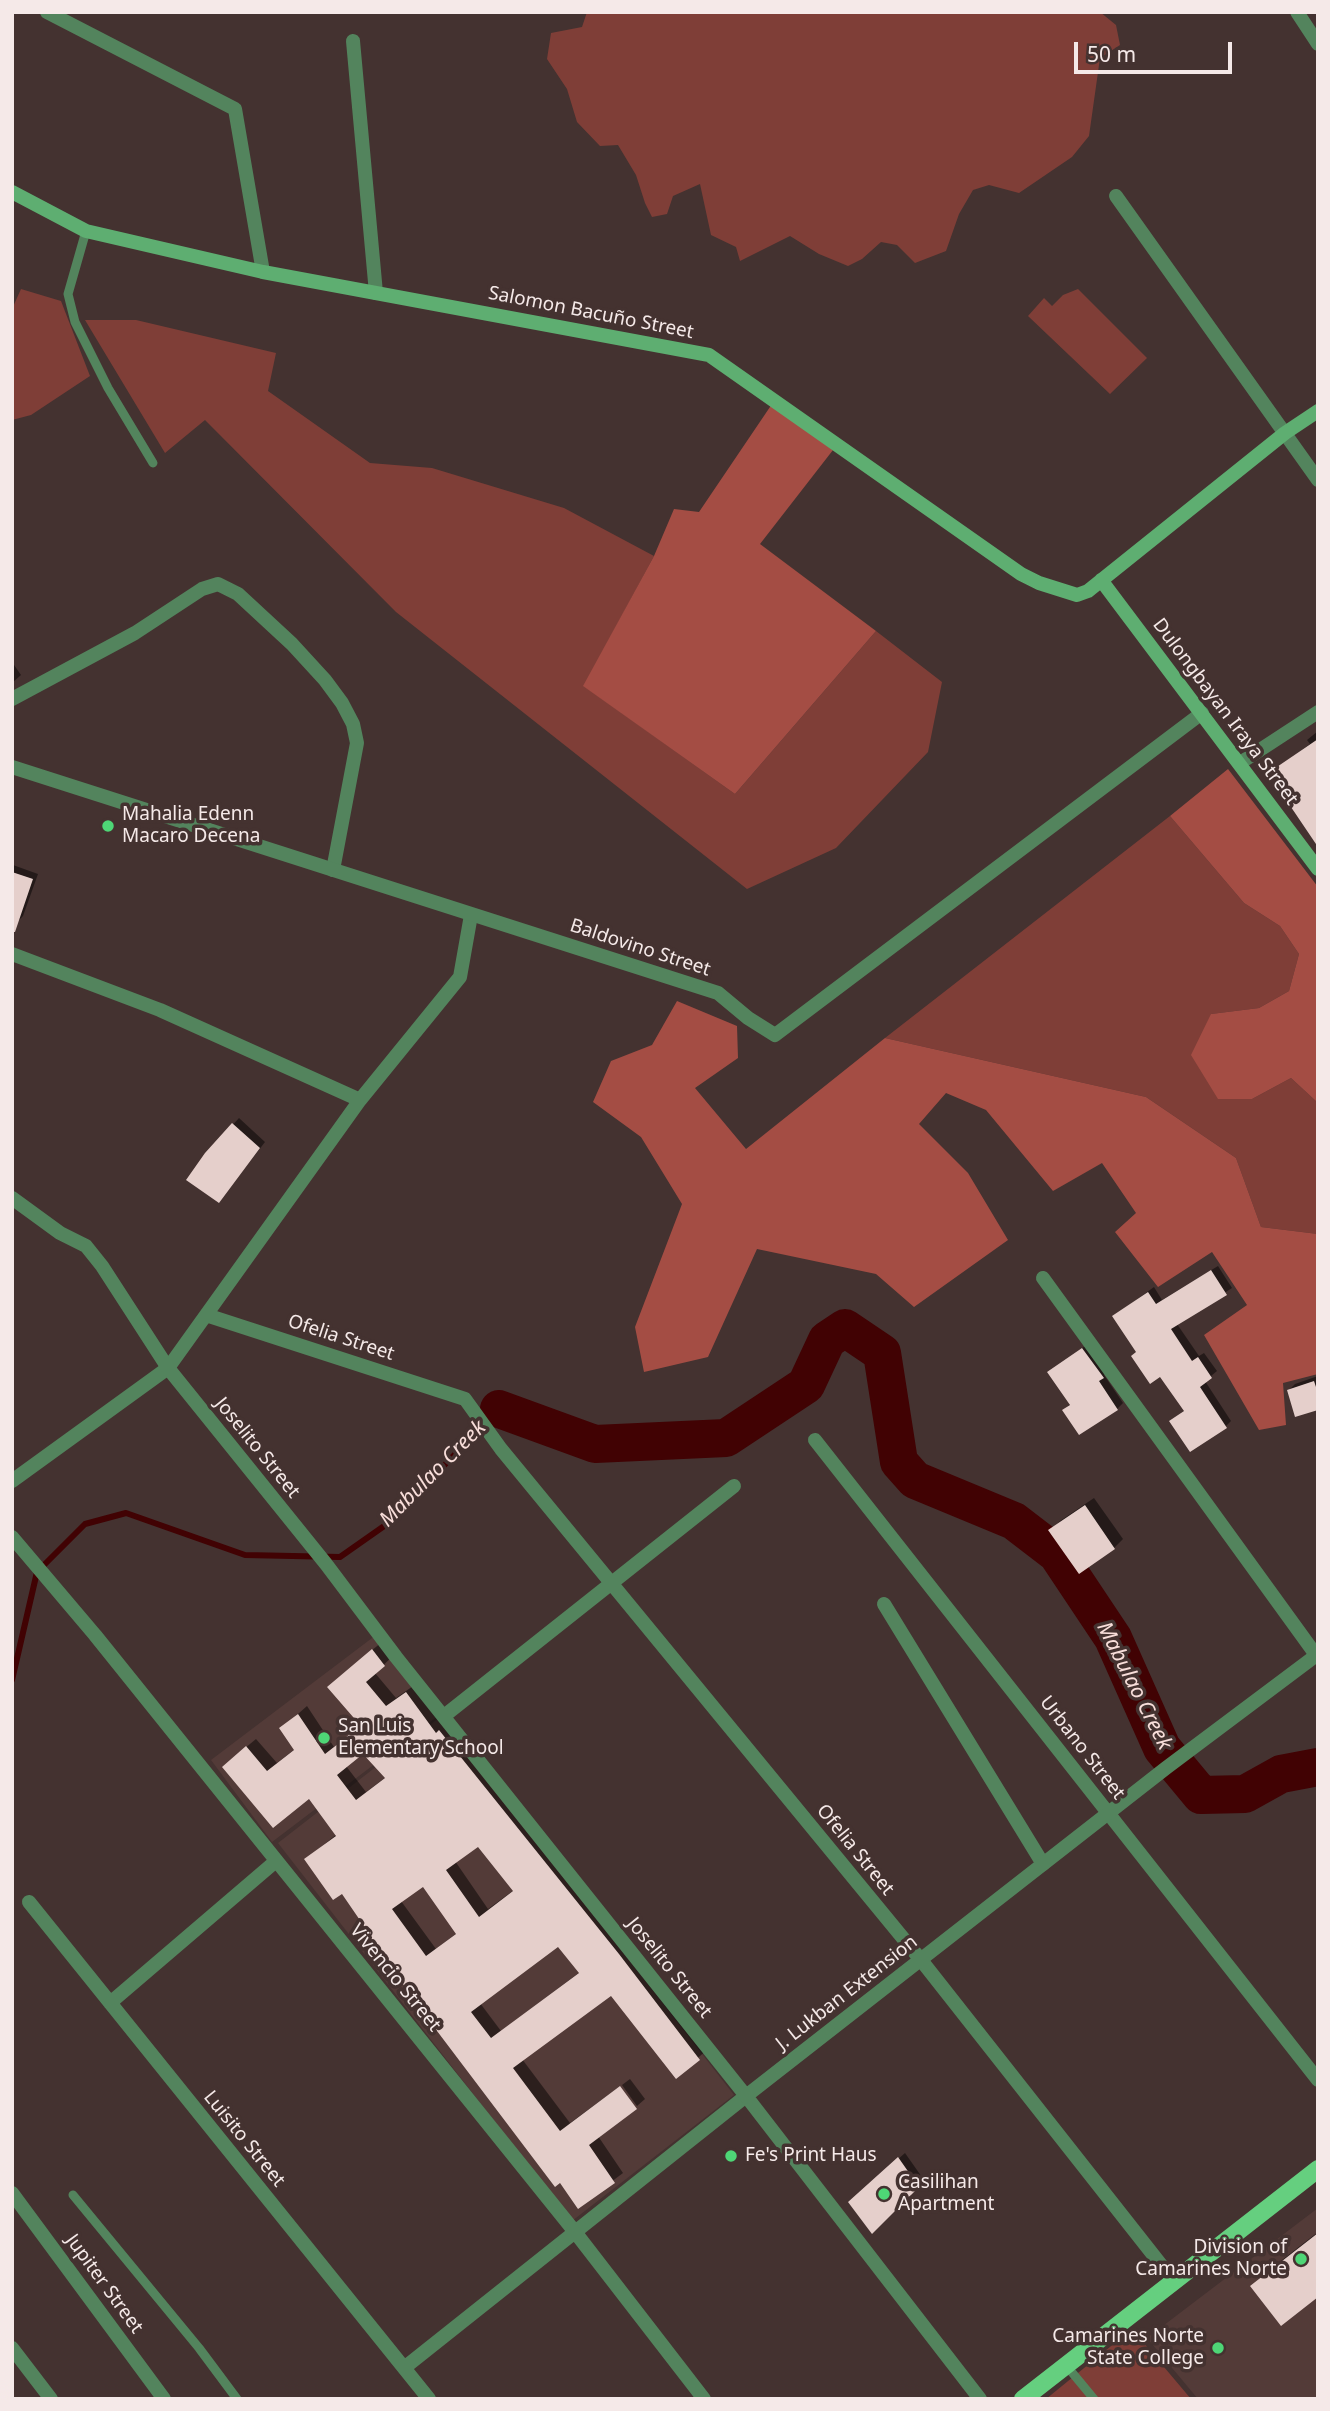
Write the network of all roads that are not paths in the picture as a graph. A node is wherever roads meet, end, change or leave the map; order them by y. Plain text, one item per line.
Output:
1 (47, 12) edge
2 (1297, 12) edge
3 (353, 41) dead end
4 (1318, 44) edge
5 (12, 192) edge
6 (1116, 196) dead end
7 (86, 231) junction
8 (264, 272) junction
9 (376, 293) junction
10 (1318, 411) edge
11 (1285, 433) junction
12 (153, 463) dead end
13 (1318, 480) edge
14 (1101, 580) junction
15 (12, 699) edge
16 (1318, 712) edge
17 (1202, 713) junction
18 (1240, 763) junction
19 (12, 767) edge
20 (1318, 869) edge
21 (333, 870) junction
22 (471, 915) junction
23 (12, 954) edge
24 (360, 1100) junction
25 (12, 1198) edge
26 (1043, 1278) dead end
27 (206, 1315) junction
28 (168, 1368) junction
29 (816, 1440) dead end
30 (12, 1481) edge
31 (734, 1486) dead end
32 (12, 1537) edge
33 (612, 1584) junction
34 (884, 1604) dead end
35 (1317, 1654) edge
36 (444, 1716) junction
37 (1108, 1813) junction
38 (276, 1861) junction
39 (1043, 1864) junction
40 (29, 1902) dead end
41 (921, 1960) junction
42 (110, 2003) junction
43 (1318, 2080) edge
44 (746, 2096) junction
45 (1318, 2169) edge
46 (12, 2193) edge
47 (73, 2195) dead end
48 (575, 2232) junction
49 (1173, 2280) junction
50 (12, 2348) edge
51 (1065, 2364) junction
52 (404, 2368) junction
53 (51, 2399) edge
54 (164, 2399) edge
55 (237, 2399) edge
56 (429, 2399) edge
57 (704, 2399) edge
58 (980, 2399) edge
59 (1023, 2399) edge
60 (1094, 2399) edge

1 - 8 street
2 - 4 street
3 - 9 street
5 - 7 main road, Salomon Bacuño Street
6 - 11 street
7 - 8 main road, Salomon Bacuño Street
7 - 12 lane
8 - 9 main road, Salomon Bacuño Street
9 - 14 main road, Salomon Bacuño Street
10 - 11 main road
11 - 13 street
11 - 14 main road
14 - 17 main road, Dulongbayan Iraya Street
15 - 21 street
16 - 18 street
17 - 18 main road, Dulongbayan Iraya Street
17 - 22 street, Baldovino Street
18 - 20 main road, Dulongbayan Iraya Street
19 - 21 street, Baldovino Street
21 - 22 street, Baldovino Street
22 - 24 street
23 - 24 street
24 - 27 street
25 - 28 street, Joselito Street
26 - 35 street
27 - 28 street
27 - 33 street, Ofelia Street
28 - 30 street
28 - 36 street, Joselito Street
29 - 37 street, Urbano Street
31 - 33 street
32 - 38 street, Vivencio Street
33 - 36 street
33 - 41 street, Ofelia Street
34 - 39 street
35 - 37 street, J. Lukban Extension
36 - 44 street, Joselito Street
37 - 39 street, J. Lukban Extension
37 - 43 street, Urbano Street
38 - 42 street
38 - 48 street, Vivencio Street
39 - 41 street, J. Lukban Extension
40 - 42 street, Luisito Street
41 - 44 street, J. Lukban Extension
41 - 49 street, Ofelia Street
42 - 52 street, Luisito Street
44 - 48 street, J. Lukban Extension
44 - 58 street, Joselito Street
45 - 49 main road
46 - 54 street, Jupiter Street
47 - 55 lane
48 - 52 street, J. Lukban Extension
48 - 57 street, Vivencio Street
49 - 51 main road
50 - 53 street
51 - 59 main road
51 - 60 lane
52 - 56 street, Luisito Street

